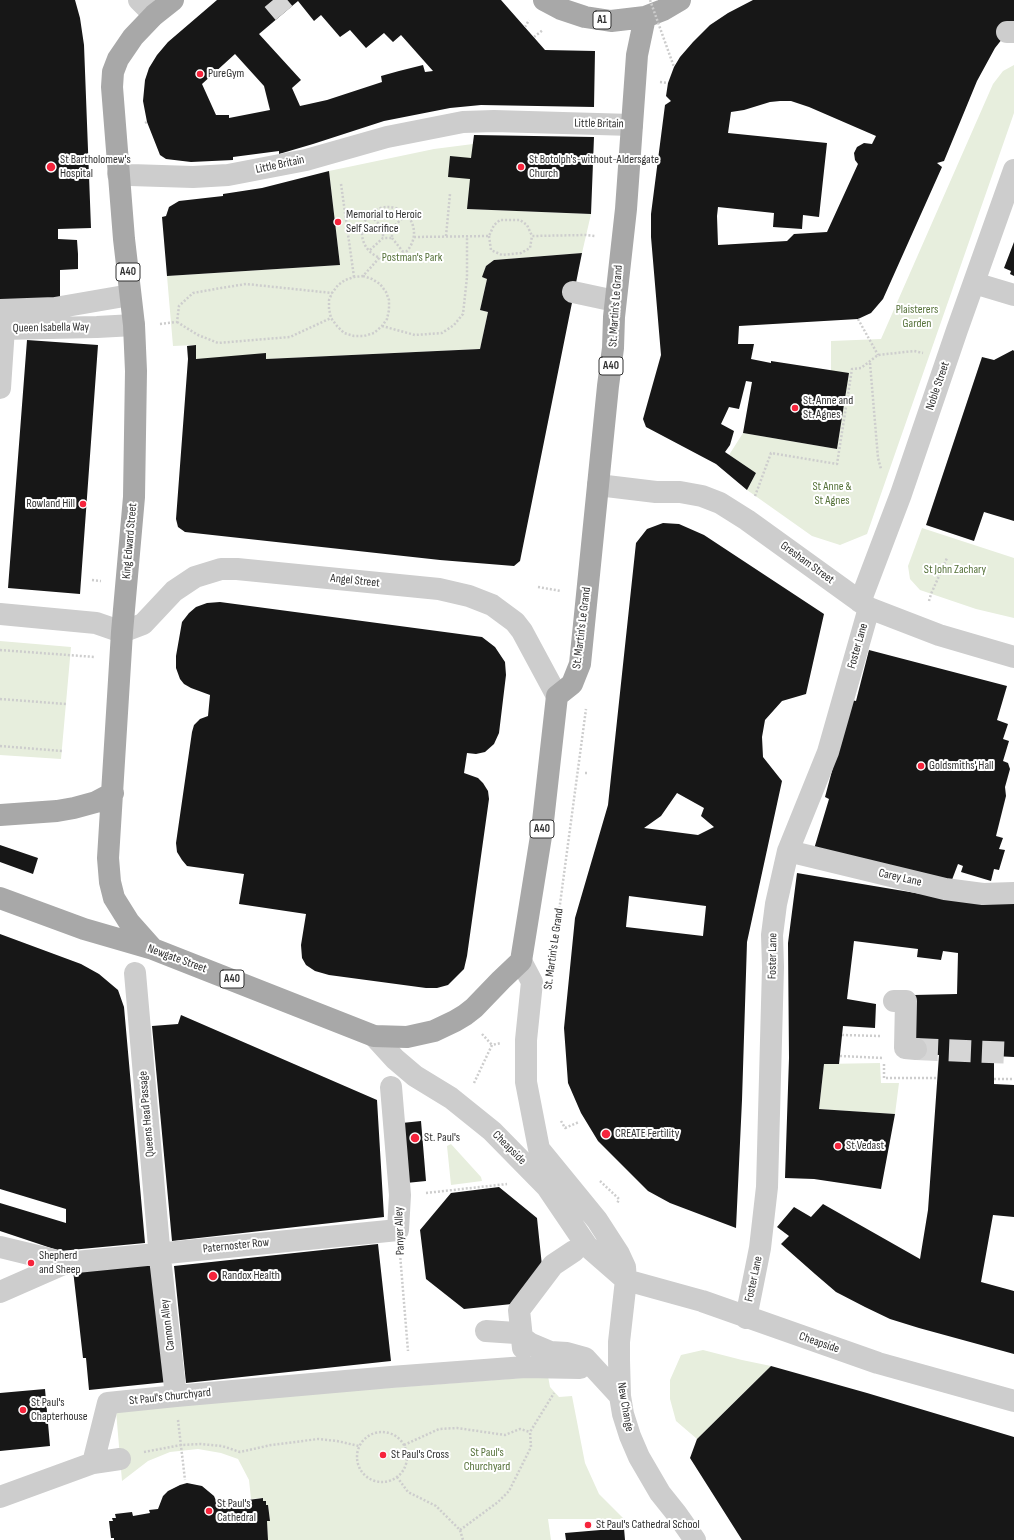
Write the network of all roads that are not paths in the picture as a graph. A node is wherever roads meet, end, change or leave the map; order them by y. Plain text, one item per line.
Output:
1 (173, 0) edge
2 (544, 0) edge
3 (680, 0) edge
4 (147, 8) edge
5 (647, 9) edge
6 (632, 125) junction
7 (1014, 170) edge
8 (118, 174) junction
9 (974, 283) junction
10 (573, 292) dead end
11 (130, 295) junction
12 (1014, 295) edge
13 (615, 301) junction
14 (2, 322) edge
15 (134, 325) junction
16 (0, 388) edge
17 (598, 486) junction
18 (865, 605) junction
19 (0, 614) edge
20 (122, 632) junction
21 (1014, 657) edge
22 (557, 696) junction
23 (113, 793) junction
24 (0, 815) edge
25 (788, 851) junction
26 (1014, 893) edge
27 (0, 898) edge
28 (153, 949) junction
29 (521, 961) junction
30 (135, 973) dead end
31 (894, 1001) dead end
32 (374, 1036) junction
33 (916, 1049) tunnel mouth
34 (391, 1087) dead end
35 (398, 1230) joint
36 (0, 1247) edge
37 (574, 1251) dead end
38 (159, 1254) junction
39 (69, 1262) junction
40 (626, 1280) junction
41 (0, 1292) edge
42 (746, 1318) junction
43 (486, 1331) dead end
44 (522, 1338) junction
45 (525, 1367) junction
46 (580, 1368) dead end
47 (176, 1396) junction
48 (620, 1396) junction
49 (1014, 1400) edge
50 (120, 1459) road end
51 (93, 1463) junction
52 (0, 1496) edge
53 (695, 1540) edge

1 - 4 main road, A40
2 - 5 main road, A1
3 - 5 main road, A1
4 - 8 main road, A40
5 - 6 main road, A40
6 - 8 street, Little Britain
6 - 13 main road, St. Martin's Le Grand / A40
7 - 9 street, Noble Street
8 - 11 main road, King Edward Street / A40
9 - 12 street
9 - 18 street, Noble Street
10 - 13 street
11 - 14 street
11 - 15 main road, King Edward Street / A40
13 - 17 main road, St. Martin's Le Grand / A40
14 - 15 street, Queen Isabella Way
14 - 16 street, Queen Isabella Way
15 - 20 main road, King Edward Street / A40
17 - 18 street, Gresham Street
17 - 22 main road, St. Martin's Le Grand / A40
18 - 21 street, Gresham Street
18 - 25 street, Foster Lane
19 - 20 street
20 - 22 street, Angel Street
20 - 23 main road, King Edward Street / A40
22 - 29 main road, A40
23 - 24 main road
23 - 28 main road, A40
25 - 26 street, Carey Lane
25 - 42 street, Foster Lane
27 - 28 main road, Newgate Street / A40
28 - 32 main road, Newgate Street / A40
29 - 32 main road, A40
29 - 40 street, Cheapside
30 - 38 street, Queens Head Passage
31 - 33 street
32 - 40 street, Cheapside
34 - 35 street, Panyer Alley
35 - 38 street, Paternoster Row
36 - 39 street
37 - 44 street
38 - 39 street, Paternoster Row
38 - 47 street, Cannon Alley
39 - 41 street
40 - 42 street, Cheapside
40 - 48 street, New Change
42 - 49 street, Cheapside
43 - 44 street
44 - 45 street
44 - 48 street
45 - 46 street, St Paul's Churchyard
45 - 47 street, St Paul's Churchyard
47 - 51 street, St Paul's Churchyard
48 - 53 street, New Change
50 - 51 street
51 - 52 street

